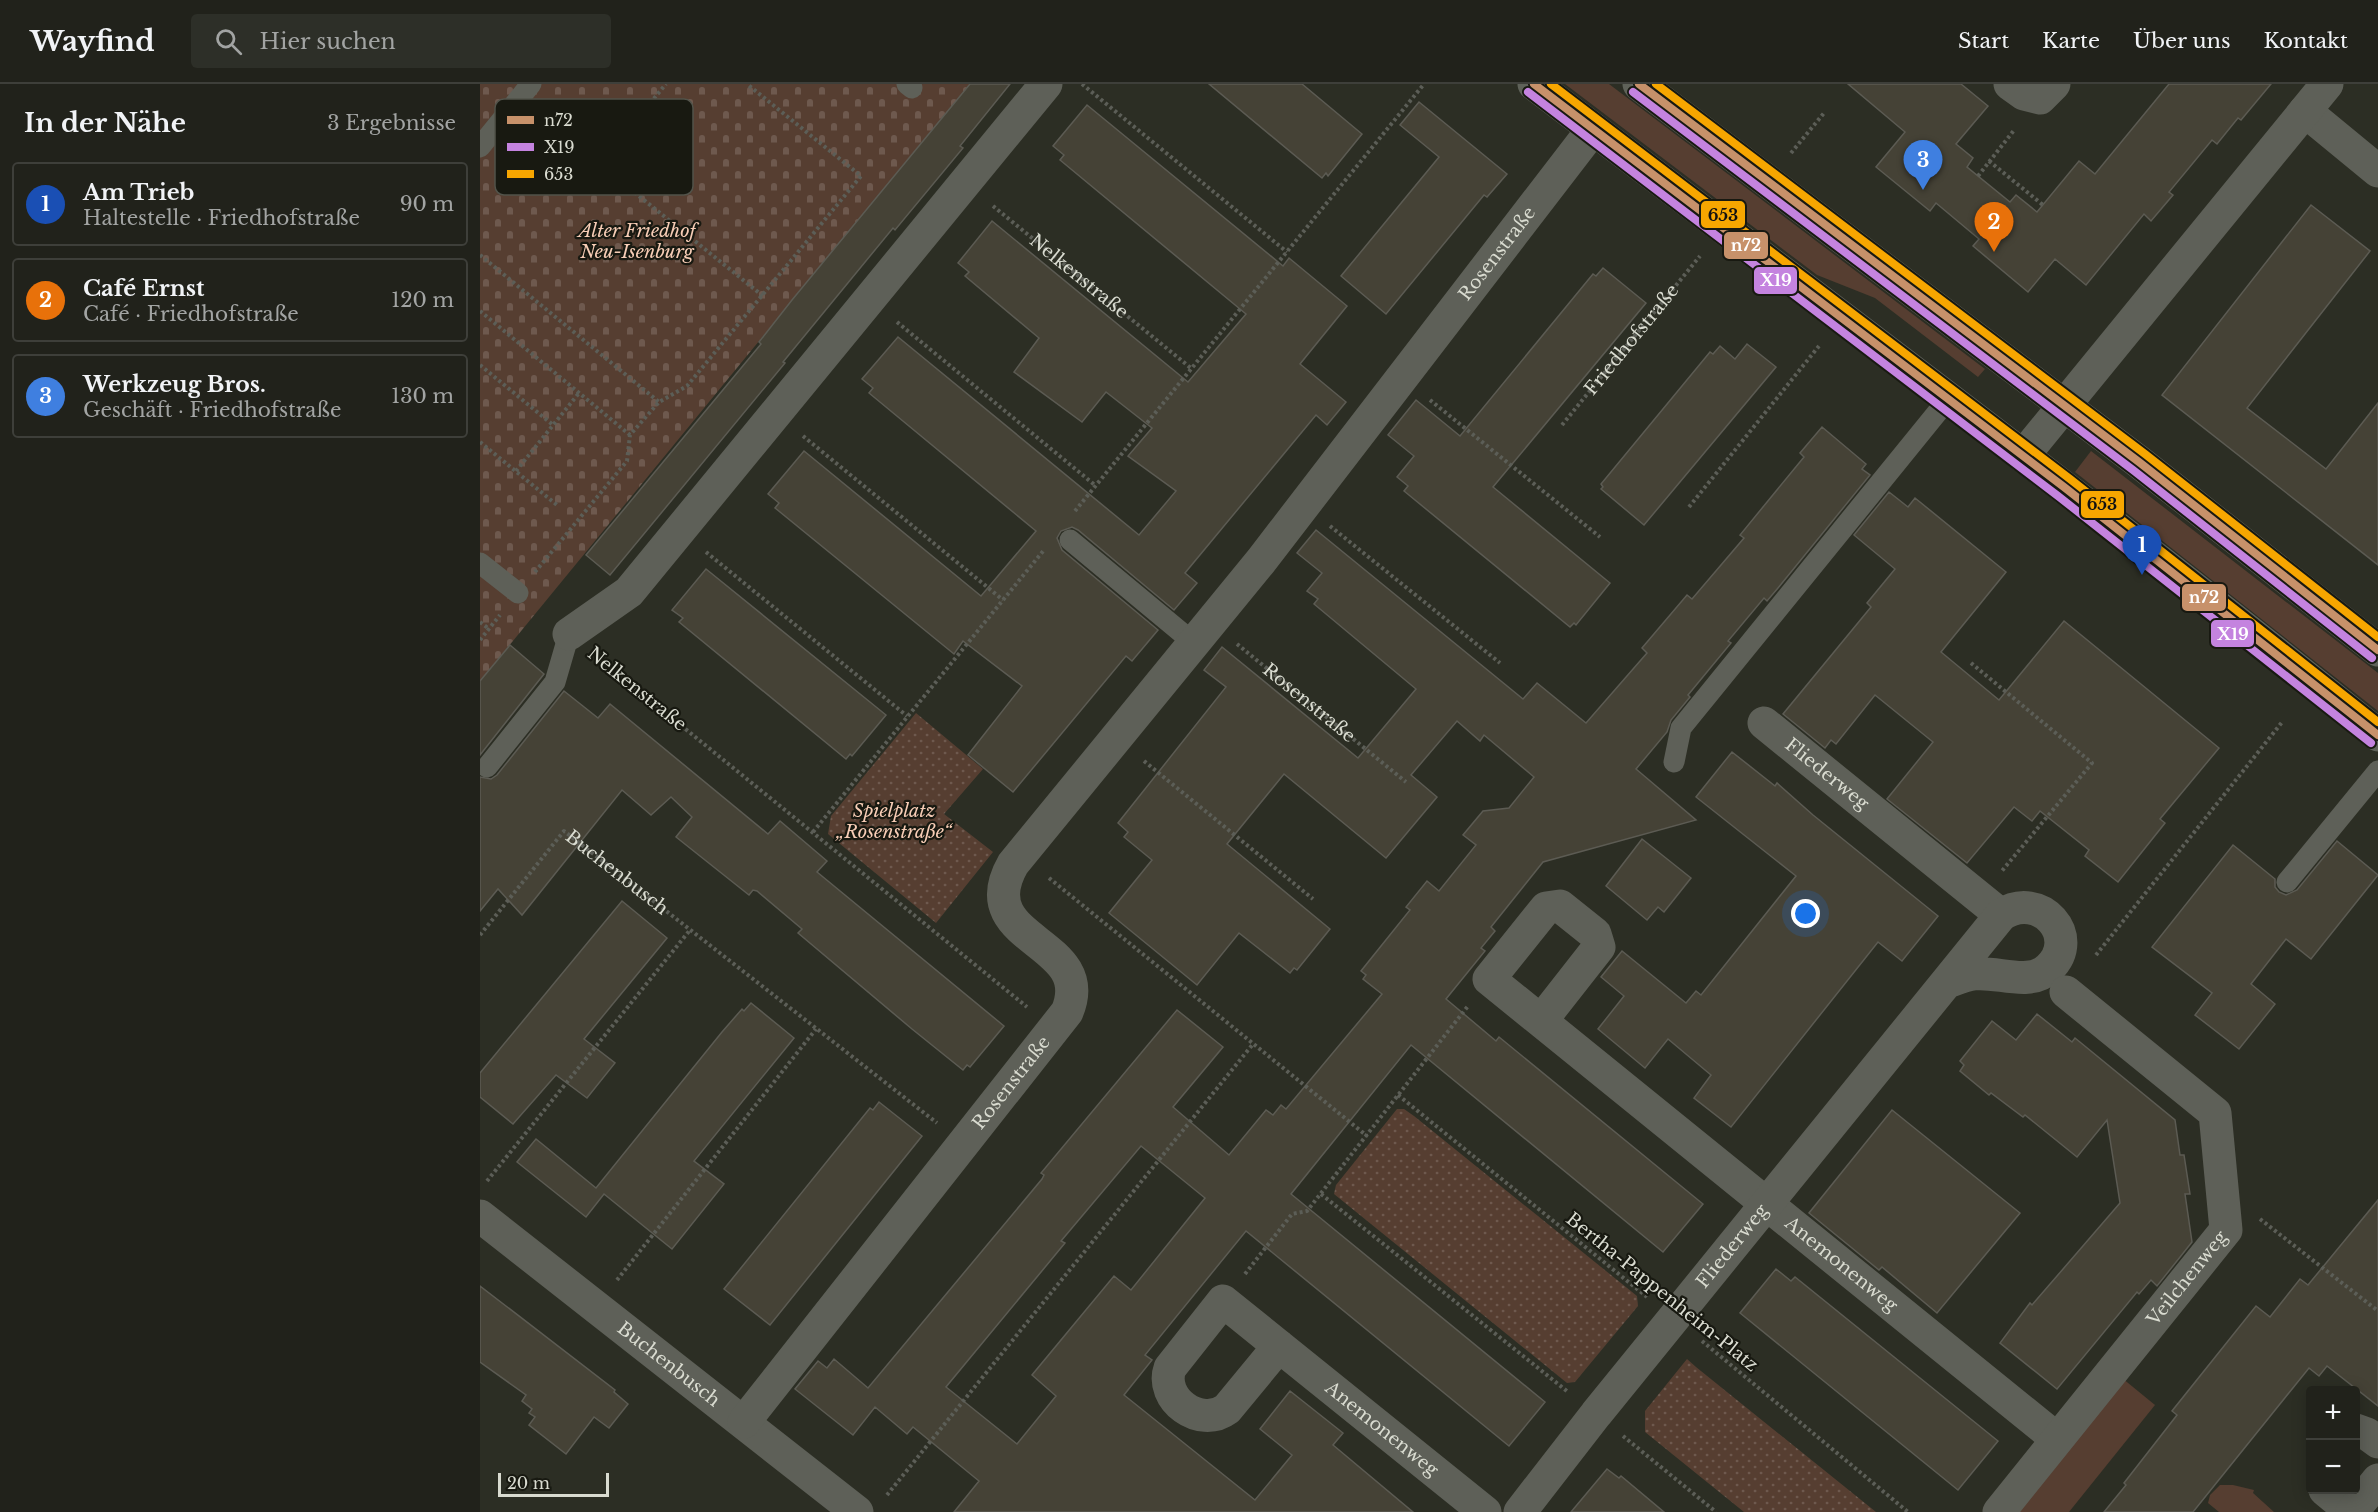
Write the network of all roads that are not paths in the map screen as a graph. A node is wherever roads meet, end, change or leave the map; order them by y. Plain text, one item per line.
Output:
1 (1046, 84) edge
2 (1534, 84) edge
3 (1639, 84) edge
4 (2010, 84) edge
5 (2327, 84) edge
6 (2047, 91) edge
7 (2306, 111) junction
8 (495, 128) edge
9 (1593, 129) junction
10 (480, 147) edge
11 (2378, 171) edge
12 (1949, 398) junction
13 (2063, 406) junction
14 (2023, 456) junction
15 (1070, 540) dead end
16 (480, 563) edge
17 (518, 593) road end
18 (1202, 633) junction
19 (569, 634) joint
20 (2378, 650) edge
21 (1764, 723) dead end
22 (2378, 735) edge
23 (1674, 762) dead end
24 (487, 767) dead end
25 (2378, 771) edge
26 (2287, 882) dead end
27 (1990, 907) junction
28 (1947, 982) junction
29 (2066, 992) road end
30 (1541, 1021) junction
31 (481, 1202) edge
32 (1767, 1203) junction
33 (1279, 1346) junction
34 (744, 1422) junction
35 (2057, 1439) junction
36 (2378, 1480) edge
37 (2330, 1494) edge
38 (869, 1507) edge
39 (1485, 1512) edge
40 (1520, 1512) edge
41 (1999, 1512) edge
42 (2352, 1512) edge

1 - 19 street, Nelkenstraße
2 - 9 main road
3 - 13 main road
4 - 6 street
5 - 7 street
7 - 11 street
7 - 13 street
8 - 10 lane
9 - 12 main road
9 - 18 street, Rosenstraße
12 - 14 main road
12 - 23 lane
13 - 14 street
13 - 20 main road
14 - 22 main road
15 - 18 lane
16 - 17 lane
18 - 34 street, Rosenstraße
19 - 24 lane
21 - 27 street, Fliederweg
25 - 26 lane
27 - 28 street, Fliederweg
27 - 28 street
28 - 32 street, Fliederweg
29 - 35 street, Veilchenweg
30 - 30 street, Anemonenweg
30 - 32 street, Anemonenweg
31 - 34 street, Buchenbusch
32 - 35 street, Anemonenweg
32 - 40 street, Fliederweg
33 - 33 street, Anemonenweg
33 - 39 street, Anemonenweg
34 - 38 street, Buchenbusch
35 - 41 street, Veilchenweg
36 - 42 street
37 - 42 street

